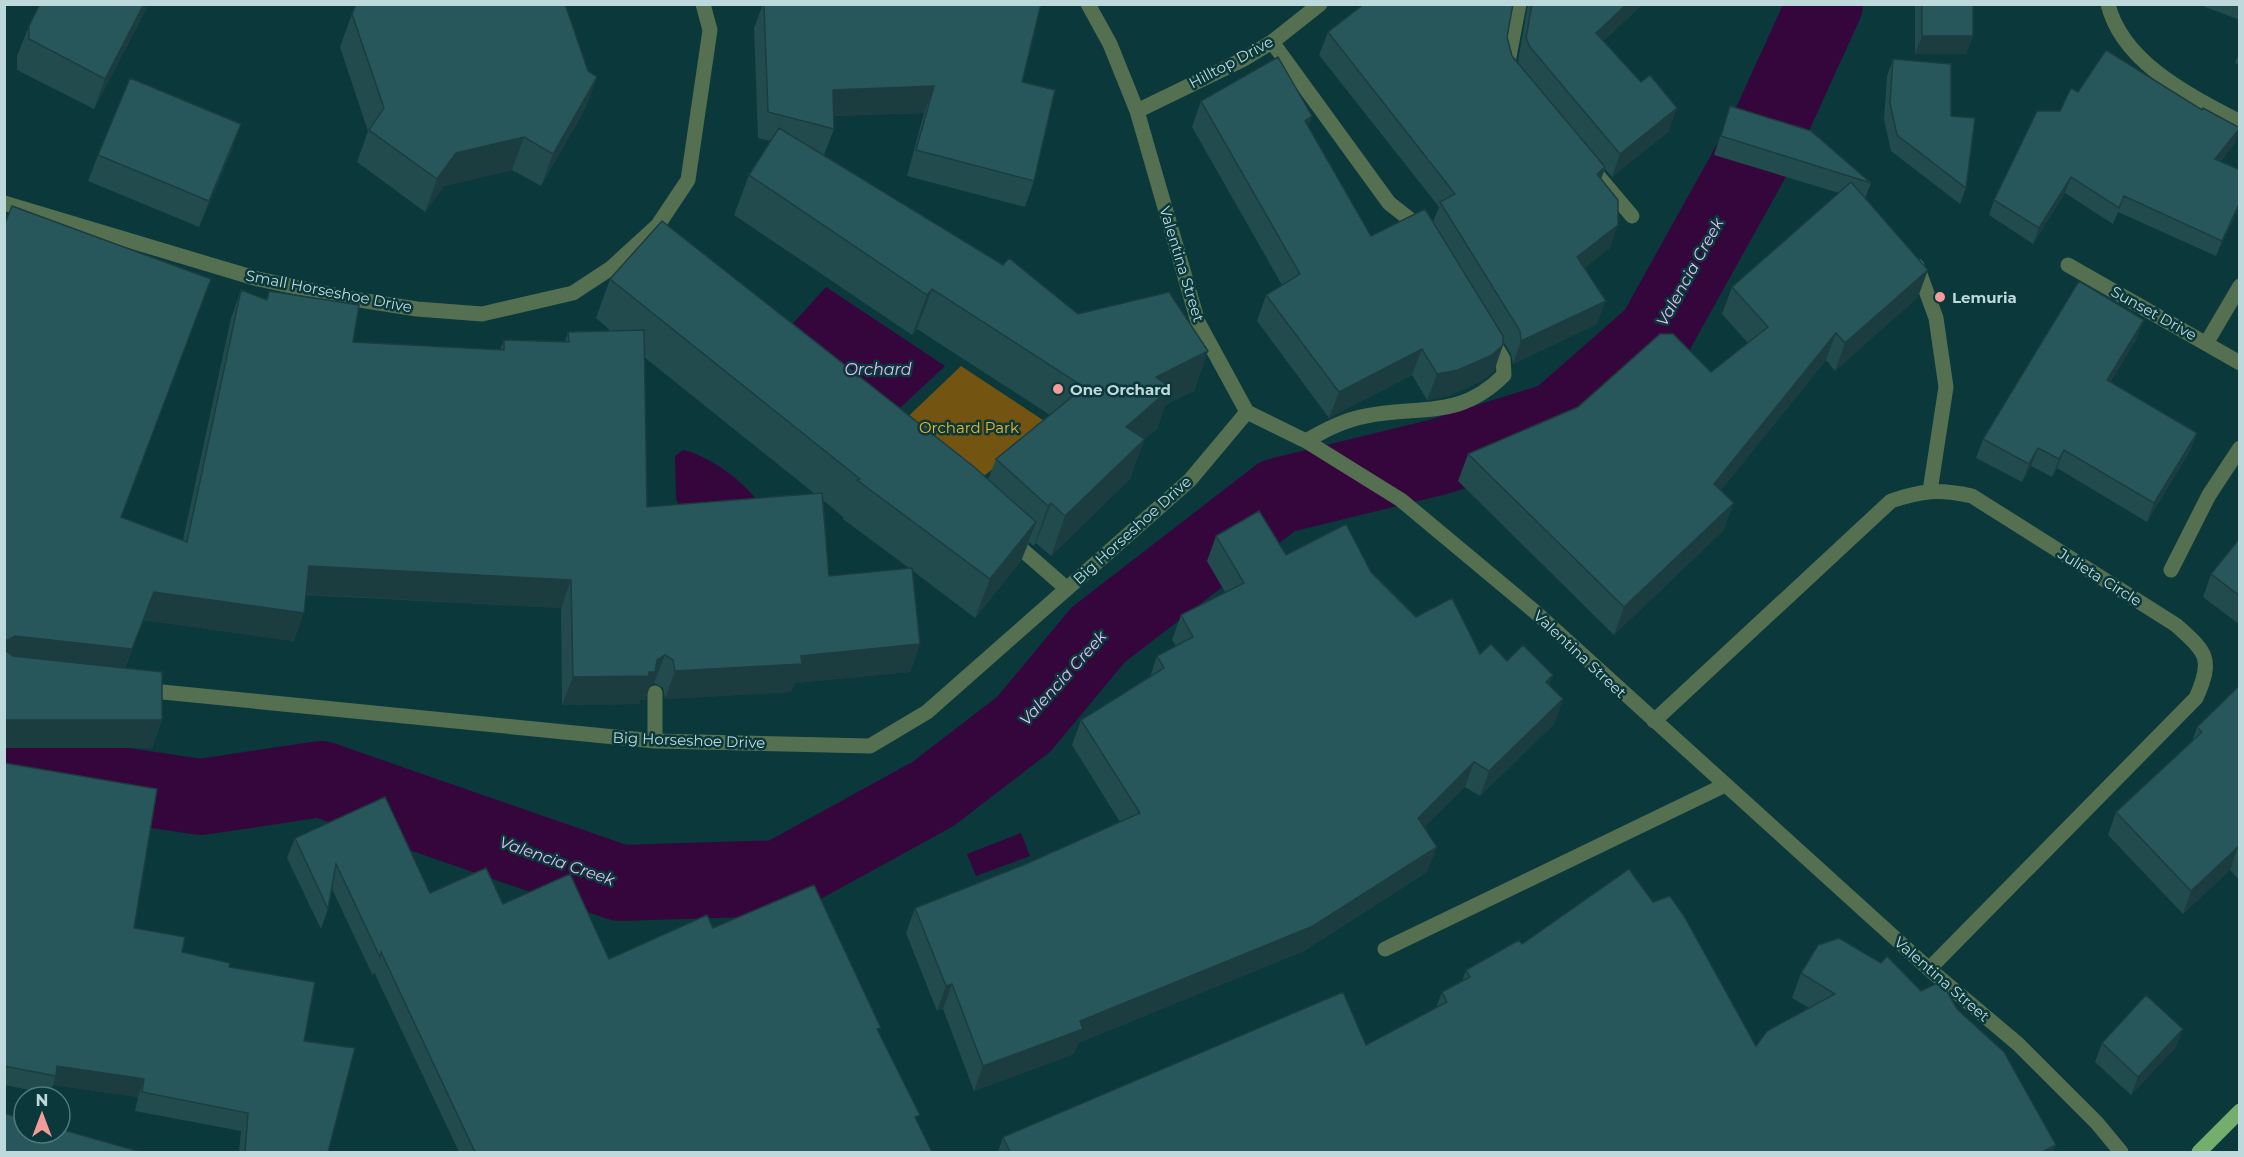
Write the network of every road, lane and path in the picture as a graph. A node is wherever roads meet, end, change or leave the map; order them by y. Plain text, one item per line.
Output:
1 (703, 4) edge
2 (1088, 4) edge
3 (1320, 4) edge
4 (1519, 4) edge
5 (2108, 4) edge
6 (1272, 42) junction
7 (1520, 84) edge
8 (1137, 111) junction
9 (2240, 122) edge
10 (1580, 154) edge
11 (4, 203) edge
12 (1632, 216) dead end
13 (1429, 239) edge
14 (1917, 266) edge
15 (2068, 266) dead end
16 (2240, 286) edge
17 (1478, 319) edge
18 (2207, 342) junction
19 (2240, 363) edge
20 (1247, 412) junction
21 (1306, 441) junction
22 (2240, 448) edge
23 (1930, 491) junction
24 (998, 528) edge
25 (2171, 570) dead end
26 (1066, 588) junction
27 (122, 687) edge
28 (655, 693) edge
29 (1654, 721) junction
30 (655, 741) junction
31 (1725, 785) junction
32 (1386, 949) dead end
33 (1929, 969) junction
34 (2240, 1111) edge
35 (2121, 1152) edge
36 (2199, 1152) edge

1 - 11 street, Small Horseshoe Drive
2 - 8 street, Valentina Street
3 - 6 street, Hilltop Drive
4 - 7 street
5 - 9 street
6 - 8 street, Hilltop Drive
6 - 13 street
8 - 20 street, Valentina Street
10 - 12 street
14 - 23 street
15 - 18 street, Sunset Drive
16 - 18 street
17 - 21 street
18 - 19 street, Sunset Drive
20 - 21 street, Valentina Street
20 - 26 street, Big Horseshoe Drive
21 - 29 street, Valentina Street
22 - 25 street
23 - 29 street, Julieta Circle
23 - 33 street, Julieta Circle
24 - 26 street
26 - 30 street, Big Horseshoe Drive
27 - 30 street, Big Horseshoe Drive
28 - 30 street
29 - 31 street, Valentina Street
31 - 32 street
31 - 33 street, Valentina Street
33 - 35 street, Valentina Street
34 - 36 main road

